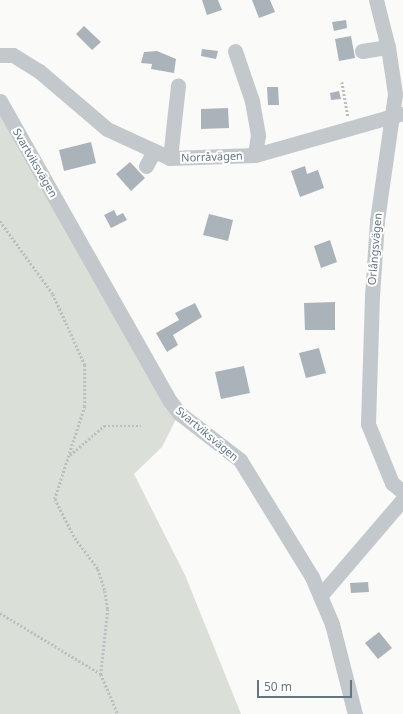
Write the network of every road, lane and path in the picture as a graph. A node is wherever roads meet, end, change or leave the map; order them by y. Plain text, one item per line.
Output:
1 (376, 0) edge
2 (388, 47) junction
3 (235, 51) dead end
4 (362, 51) dead end
5 (0, 55) edge
6 (342, 82) dead end
7 (178, 85) dead end
8 (0, 101) edge
9 (398, 115) edge
10 (350, 128) junction
11 (154, 151) junction
12 (255, 155) junction
13 (170, 158) junction
14 (146, 166) dead end
15 (0, 221) edge
16 (141, 426) dead end
17 (70, 455) junction
18 (403, 492) edge
19 (403, 499) edge
20 (320, 596) junction
21 (0, 613) edge
22 (102, 674) junction
23 (118, 714) edge
24 (355, 714) edge

1 - 2 street, Orlångsvägen
2 - 4 street
2 - 9 street, Orlångsvägen
3 - 12 street
5 - 11 street, Norråvägen
6 - 10 path
7 - 13 street
8 - 20 street, Svartviksvägen
9 - 10 street, Norråvägen
9 - 18 street, Orlångsvägen
10 - 12 street, Norråvägen
11 - 13 street, Norråvägen
11 - 14 street
12 - 13 street, Norråvägen
15 - 17 path
16 - 17 path
17 - 22 path
19 - 20 street
20 - 24 street, Svartviksvägen
21 - 22 path
22 - 23 path

